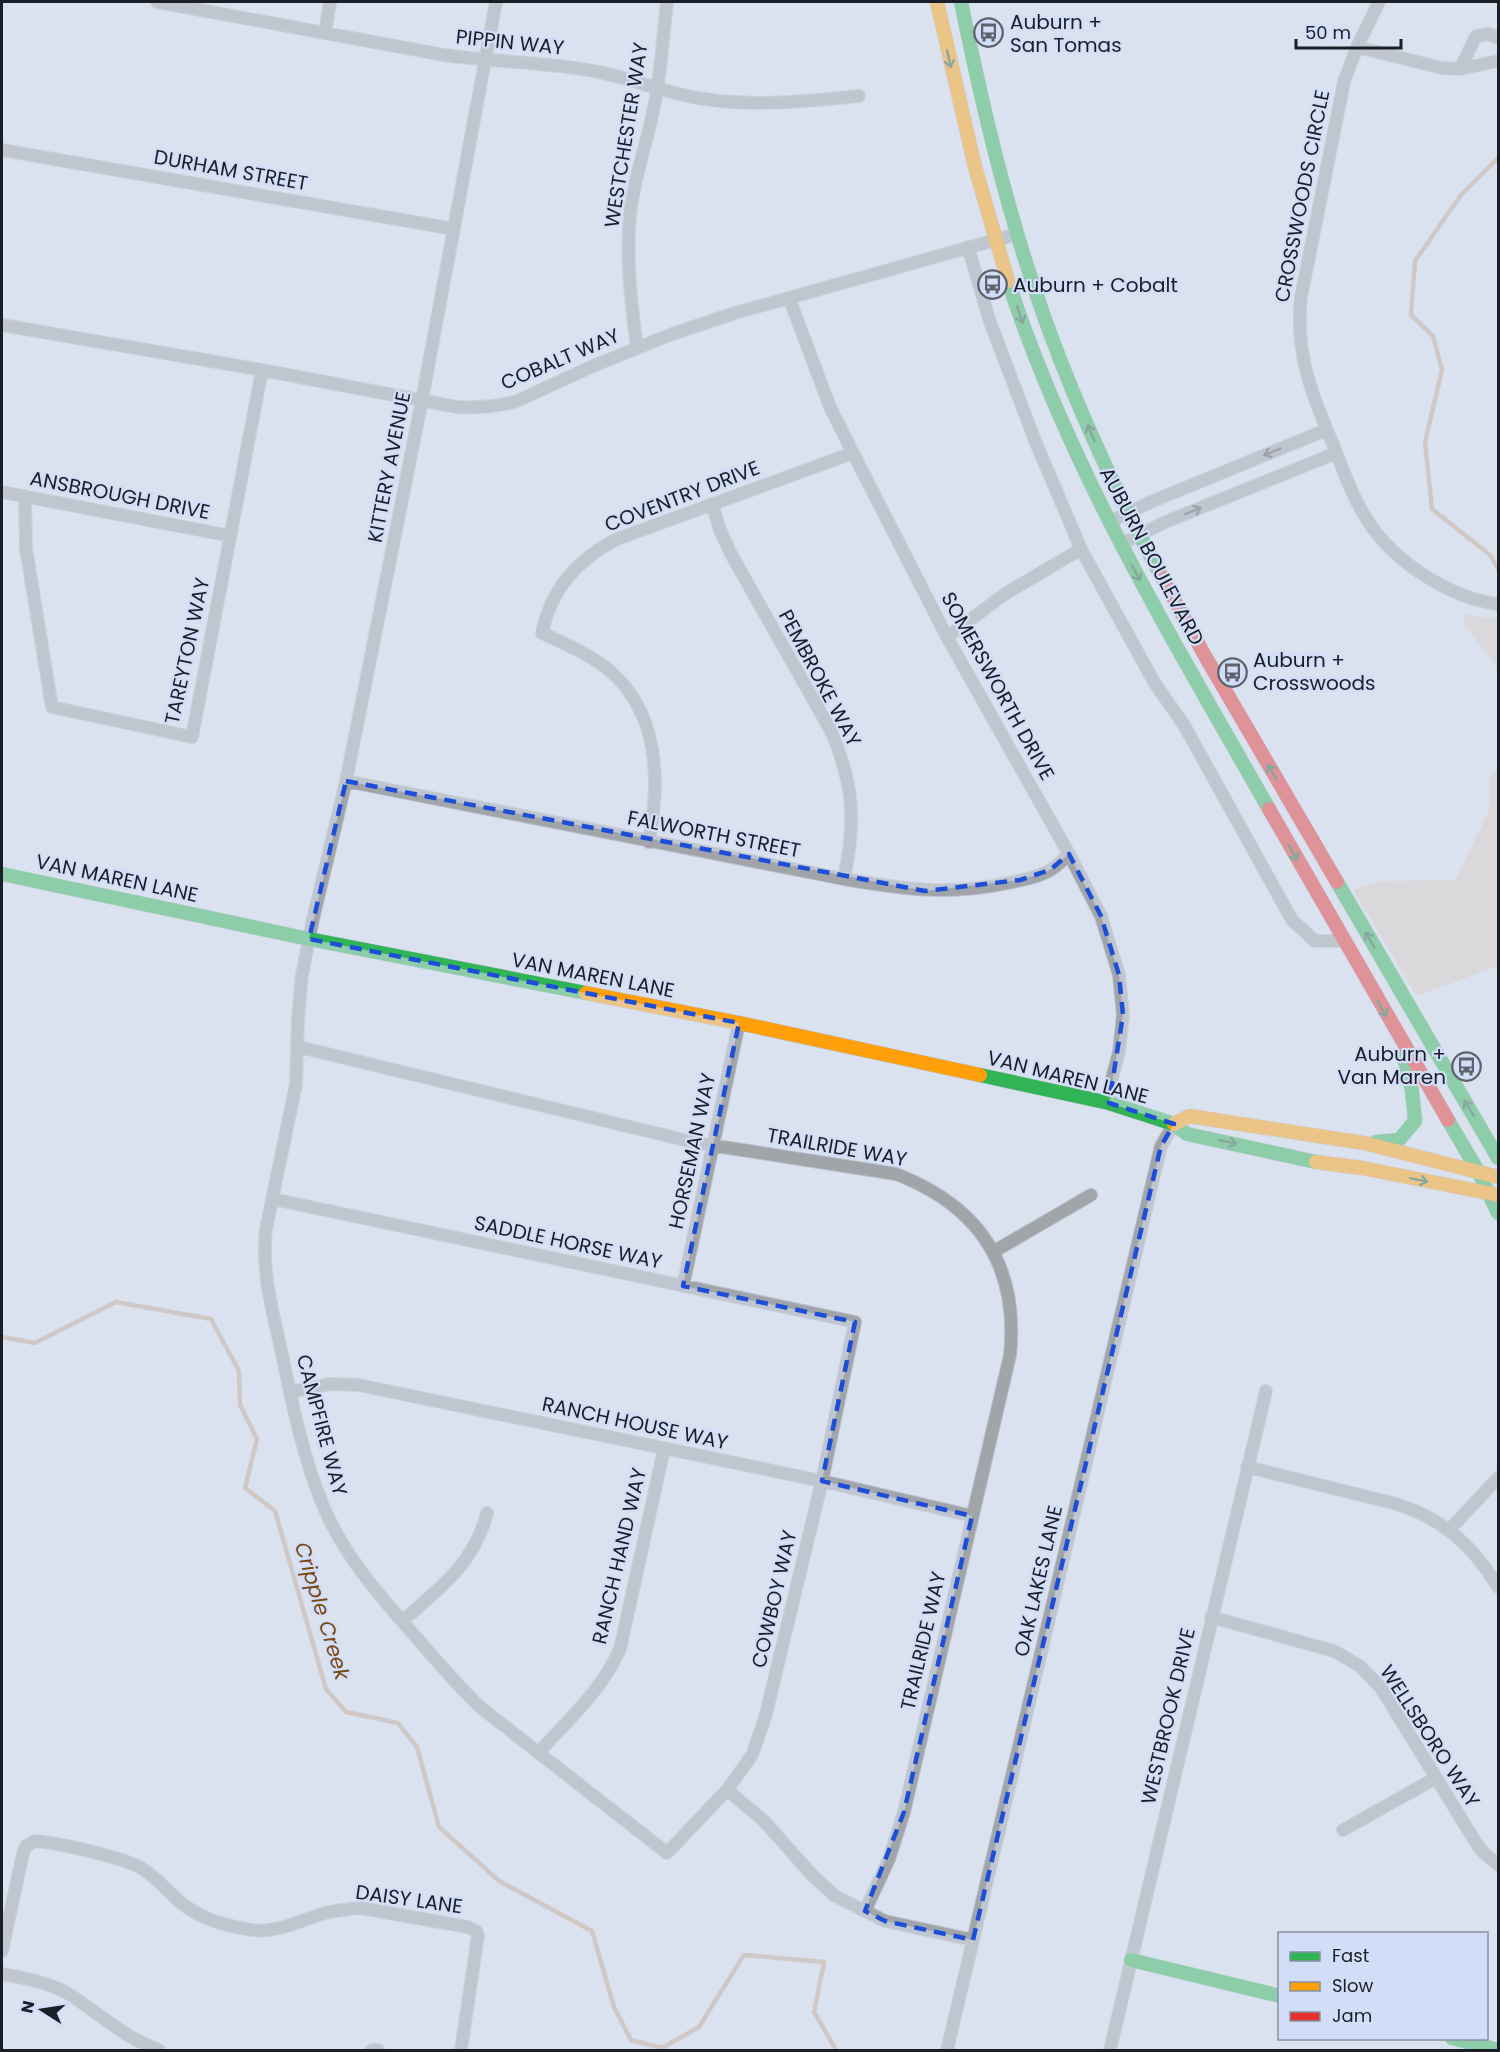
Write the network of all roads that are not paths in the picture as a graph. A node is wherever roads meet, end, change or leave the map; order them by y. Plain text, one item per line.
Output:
1 (164, 2) edge
2 (330, 2) edge
3 (496, 2) edge
4 (667, 2) edge
5 (937, 2) edge
6 (961, 2) edge
7 (1379, 2) edge
8 (325, 33) junction
9 (1498, 38) edge
10 (1357, 47) junction
11 (486, 61) junction
12 (1498, 61) edge
13 (1460, 69) junction
14 (656, 88) junction
15 (860, 96) dead end
16 (2, 150) edge
17 (454, 229) junction
18 (1017, 234) junction
19 (994, 240) junction
20 (968, 247) junction
21 (789, 298) junction
22 (2, 325) edge
23 (637, 348) junction
24 (262, 370) junction
25 (422, 400) junction
26 (1326, 430) junction
27 (853, 453) junction
28 (1336, 453) junction
29 (2, 492) edge
30 (25, 496) junction
31 (712, 504) junction
32 (1129, 512) junction
33 (1109, 522) junction
34 (1140, 534) junction
35 (231, 536) junction
36 (1121, 544) junction
37 (1081, 549) junction
38 (1498, 604) edge
39 (947, 637) junction
40 (346, 781) junction
41 (649, 842) junction
42 (1070, 854) junction
43 (2, 874) edge
44 (843, 879) junction
45 (309, 939) junction
46 (1342, 941) junction
47 (739, 1023) junction
48 (1401, 1041) junction
49 (299, 1047) junction
50 (1109, 1103) junction
51 (1174, 1124) junction
52 (1326, 1136) junction
53 (1364, 1143) junction
54 (712, 1146) junction
55 (1258, 1148) junction
56 (1498, 1158) edge
57 (1479, 1173) junction
58 (1498, 1177) edge
59 (1091, 1195) dead end
60 (1494, 1195) edge
61 (273, 1199) junction
62 (1498, 1213) edge
63 (993, 1252) junction
64 (683, 1286) junction
65 (855, 1322) joint
66 (290, 1392) junction
67 (1266, 1392) dead end
68 (664, 1449) junction
69 (1247, 1467) junction
70 (1498, 1478) edge
71 (822, 1481) junction
72 (487, 1513) dead end
73 (972, 1516) junction
74 (1450, 1529) junction
75 (1498, 1587) edge
76 (1211, 1617) junction
77 (402, 1622) junction
78 (539, 1752) junction
79 (1436, 1778) junction
80 (728, 1790) junction
81 (1342, 1830) dead end
82 (667, 1853) joint
83 (1498, 1865) edge
84 (865, 1911) junction
85 (973, 1940) junction
86 (2, 1951) edge
87 (1131, 1960) junction
88 (2, 1974) edge
89 (1278, 1996) edge
90 (1460, 2040) edge
91 (159, 2050) edge
92 (372, 2050) edge
93 (378, 2050) edge
94 (461, 2050) edge
95 (947, 2050) edge
96 (1110, 2050) edge
97 (1498, 2050) edge

1 - 8 street, PIPPIN WAY
2 - 8 street
3 - 11 street, KITTERY AVENUE
4 - 14 street, WESTCHESTER WAY
5 -> 19 main road, AUBURN BOULEVARD
6 - 18 main road, AUBURN BOULEVARD
7 - 10 street, CROSSWOODS CIRCLE
8 - 11 street, PIPPIN WAY
9 - 13 street
10 - 13 street
10 - 26 street, CROSSWOODS CIRCLE
11 - 14 street, PIPPIN WAY
11 - 17 street, KITTERY AVENUE
12 - 13 street
14 - 15 street, PIPPIN WAY
14 - 23 street, WESTCHESTER WAY
16 - 17 street, DURHAM STREET
17 - 25 street, KITTERY AVENUE
18 - 19 street, COBALT WAY
32 -> 18 main road, AUBURN BOULEVARD
19 - 20 street, COBALT WAY
19 -> 33 main road, AUBURN BOULEVARD
20 - 21 street, COBALT WAY
20 - 37 street
21 - 23 street, COBALT WAY
21 - 27 street, SOMERSWORTH DRIVE
22 - 24 street, COBALT WAY
23 - 25 street, COBALT WAY
24 - 25 street, COBALT WAY
24 - 35 street, TAREYTON WAY
25 - 40 street, KITTERY AVENUE
26 - 28 street, CROSSWOODS CIRCLE
26 -> 32 street
27 - 31 street, COVENTRY DRIVE
27 - 39 street, SOMERSWORTH DRIVE
34 -> 28 street
28 - 38 street, CROSSWOODS CIRCLE
29 - 30 street, ANSBROUGH DRIVE
30 - 35 street, ANSBROUGH DRIVE
30 - 35 street, TAREYTON WAY
31 - 41 street, COVENTRY DRIVE
31 - 44 street, PEMBROKE WAY
32 - 33 street
32 - 34 main road, AUBURN BOULEVARD
33 - 36 main road, AUBURN BOULEVARD
34 - 36 street
56 -> 34 main road, AUBURN BOULEVARD
36 -> 46 main road, AUBURN BOULEVARD
37 - 39 street
37 - 46 street
39 - 42 street, SOMERSWORTH DRIVE
40 - 41 street, FALWORTH STREET
40 - 45 street, KITTERY AVENUE
41 - 44 street, FALWORTH STREET
42 - 44 street, FALWORTH STREET
42 - 50 street, SOMERSWORTH DRIVE
43 - 45 main road, VAN MAREN LANE
45 - 47 main road, VAN MAREN LANE
45 - 49 street, CAMPFIRE WAY
46 -> 48 main road, AUBURN BOULEVARD
47 - 50 main road, VAN MAREN LANE
47 - 54 street, HORSEMAN WAY
48 - 53 main road
48 - 57 main road, AUBURN BOULEVARD
49 - 54 street, TRAILRIDE WAY
49 - 61 street, CAMPFIRE WAY
50 - 51 main road, VAN MAREN LANE
51 - 52 main road
51 -> 55 main road, VAN MAREN LANE
51 - 85 street, OAK LAKES LANE
52 - 53 main road
52 - 55 main road
53 - 57 main road
54 - 63 street, TRAILRIDE WAY
54 - 64 street, HORSEMAN WAY
55 -> 60 main road, VAN MAREN LANE
57 - 58 main road
57 - 60 main road, AUBURN BOULEVARD
59 - 63 street
60 - 62 main road, AUBURN BOULEVARD
61 - 64 street, SADDLE HORSE WAY
61 - 66 street, CAMPFIRE WAY
63 - 73 street, TRAILRIDE WAY
64 - 65 street, SADDLE HORSE WAY
65 - 71 street, COWBOY WAY
66 - 68 street, RANCH HOUSE WAY
66 - 77 street, CAMPFIRE WAY
67 - 69 street, WESTBROOK DRIVE
68 - 71 street, RANCH HOUSE WAY
68 - 78 street, RANCH HAND WAY
69 - 74 street
69 - 76 street, WESTBROOK DRIVE
70 - 74 street
71 - 73 street, RANCH HOUSE WAY
71 - 80 street, COWBOY WAY
72 - 77 street
73 - 84 street, TRAILRIDE WAY
74 - 75 street
76 - 79 street, WELLSBORO WAY
76 - 87 street, WESTBROOK DRIVE
77 - 78 street, CAMPFIRE WAY
78 - 82 street, CAMPFIRE WAY
79 - 81 street
79 - 83 street, WELLSBORO WAY
80 - 82 street, COWBOY WAY
80 - 84 street
84 - 85 street
85 - 95 street, OAK LAKES LANE
86 - 94 street, DAISY LANE
87 - 89 main road
87 - 96 street, WESTBROOK DRIVE
88 - 91 street
90 - 97 main road
92 - 93 street

